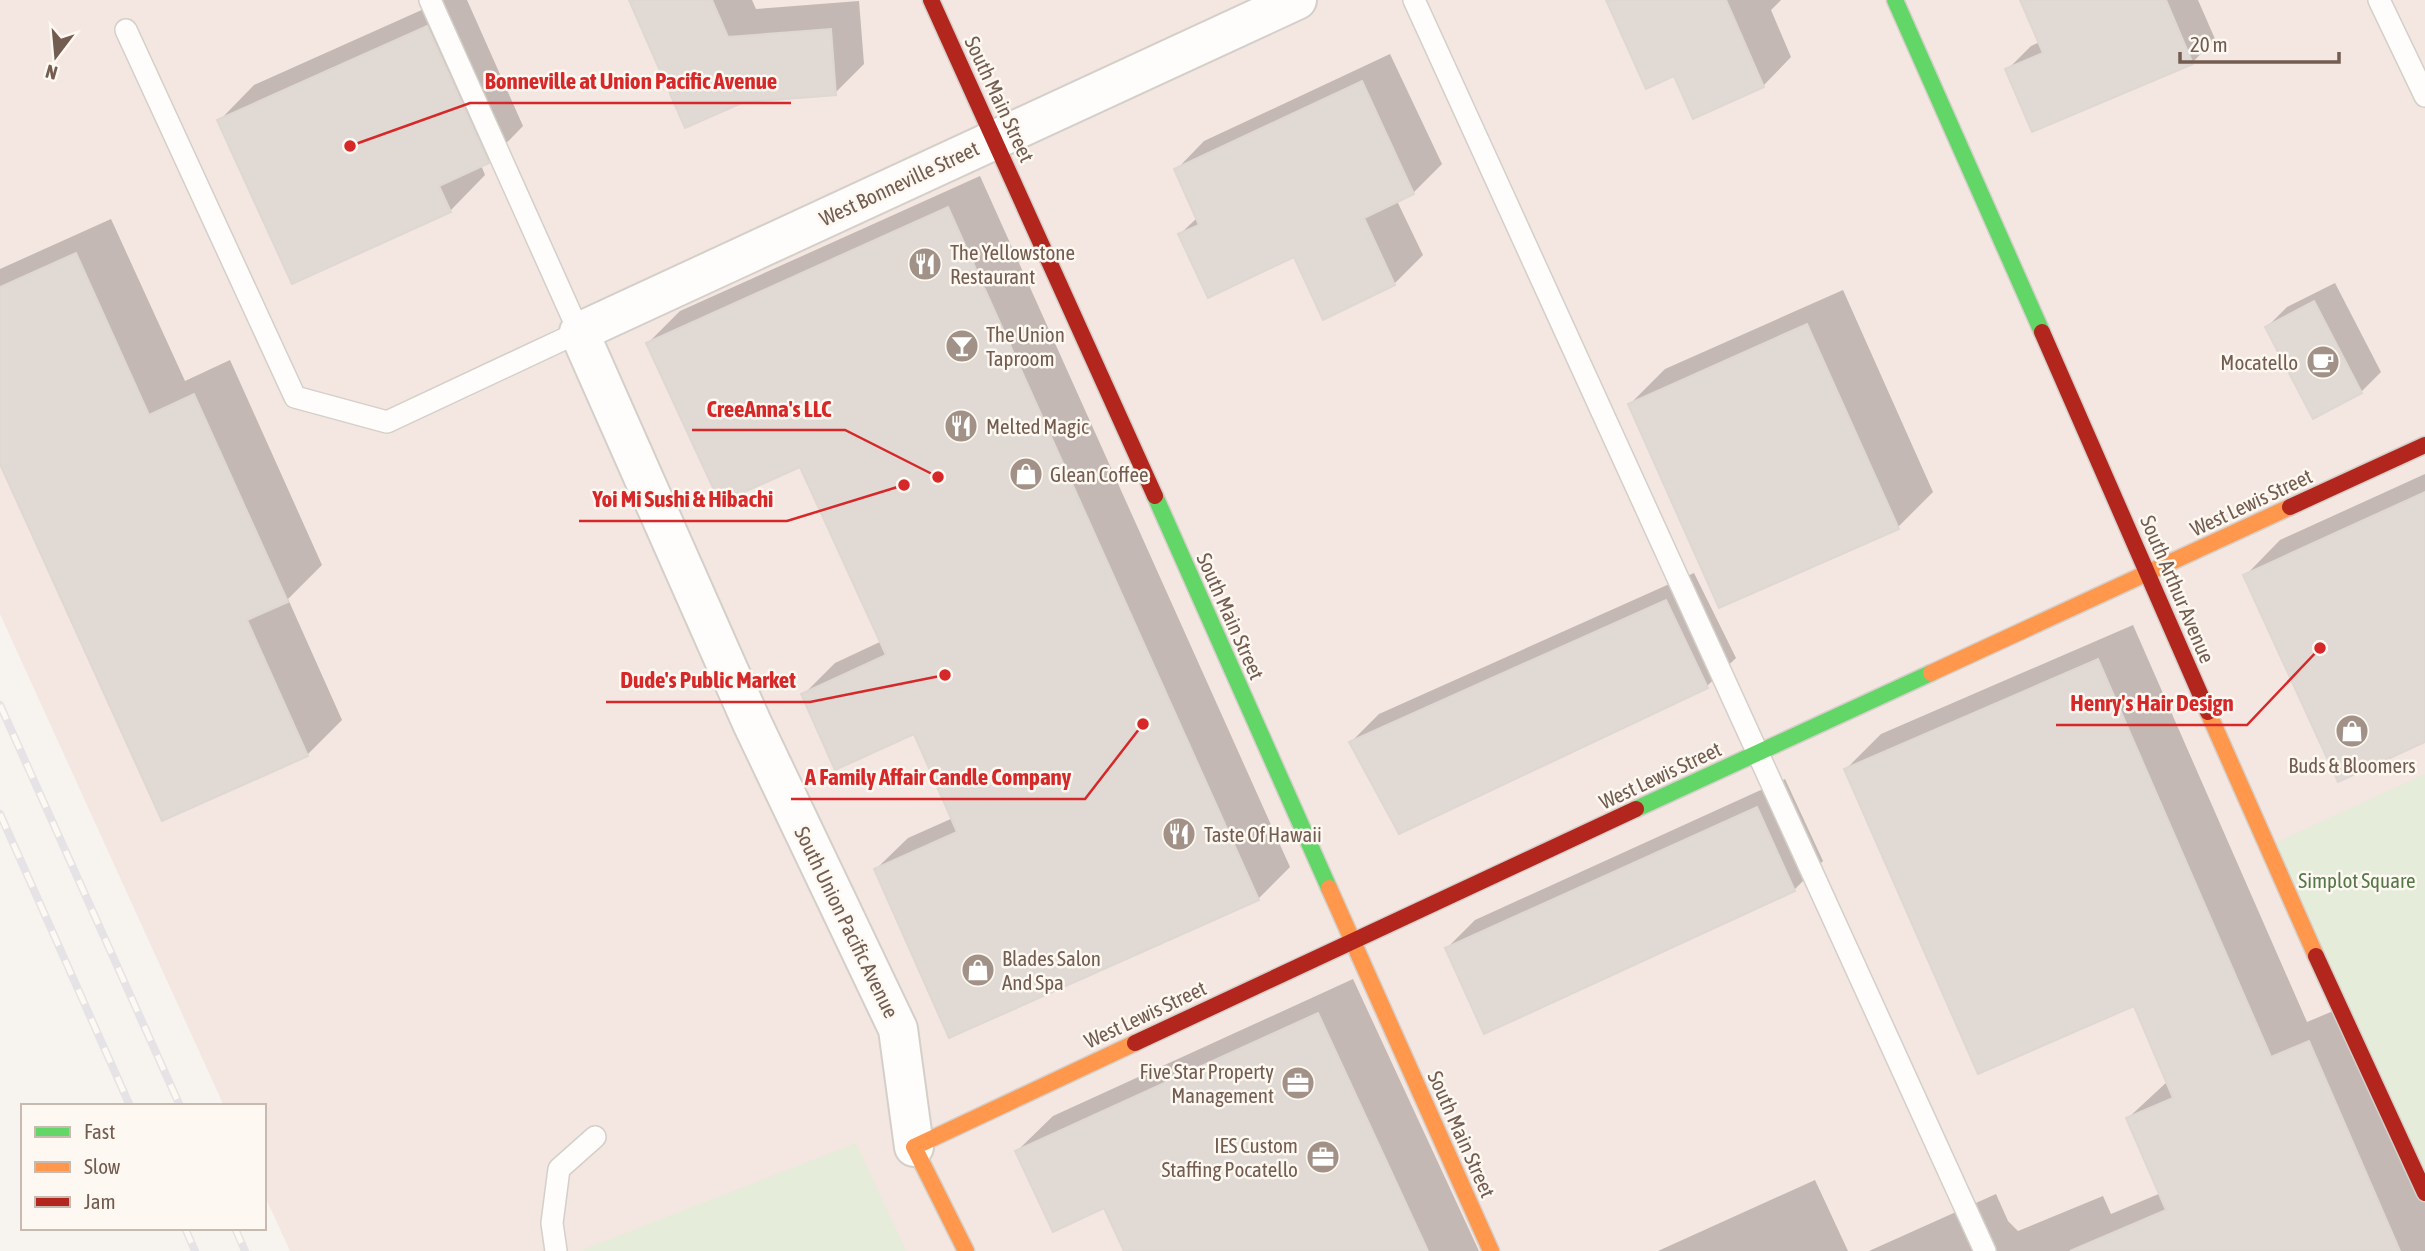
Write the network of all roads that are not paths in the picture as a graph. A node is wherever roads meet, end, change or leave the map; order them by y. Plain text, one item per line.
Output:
1 (430, 0) edge
2 (931, 0) edge
3 (1297, 0) edge
4 (1414, 0) edge
5 (1895, 0) edge
6 (2379, 0) edge
7 (126, 30) dead end
8 (2425, 96) edge
9 (995, 138) junction
10 (579, 332) junction
11 (2425, 445) edge
12 (2148, 572) junction
13 (1757, 752) junction
14 (1353, 940) junction
15 (595, 1137) dead end
16 (914, 1147) junction
17 (2425, 1193) edge
18 (556, 1251) edge
19 (966, 1251) edge
20 (1490, 1251) edge
21 (1984, 1251) edge

1 - 10 lane
2 - 9 main road, South Main Street
3 - 9 street, West Bonneville Street
4 - 13 lane
5 - 12 main road, South Arthur Avenue
6 - 8 lane
7 - 10 lane
9 - 10 street, West Bonneville Street
9 - 14 main road, South Main Street
10 - 16 street, South Union Pacific Avenue
11 - 12 main road, West Lewis Street
12 - 13 main road, West Lewis Street
12 - 17 main road, South Arthur Avenue
13 - 14 main road, West Lewis Street
13 - 21 lane
14 - 16 main road, West Lewis Street
14 - 20 main road, South Main Street
15 - 18 lane
16 - 19 main road, South Union Pacific Avenue

